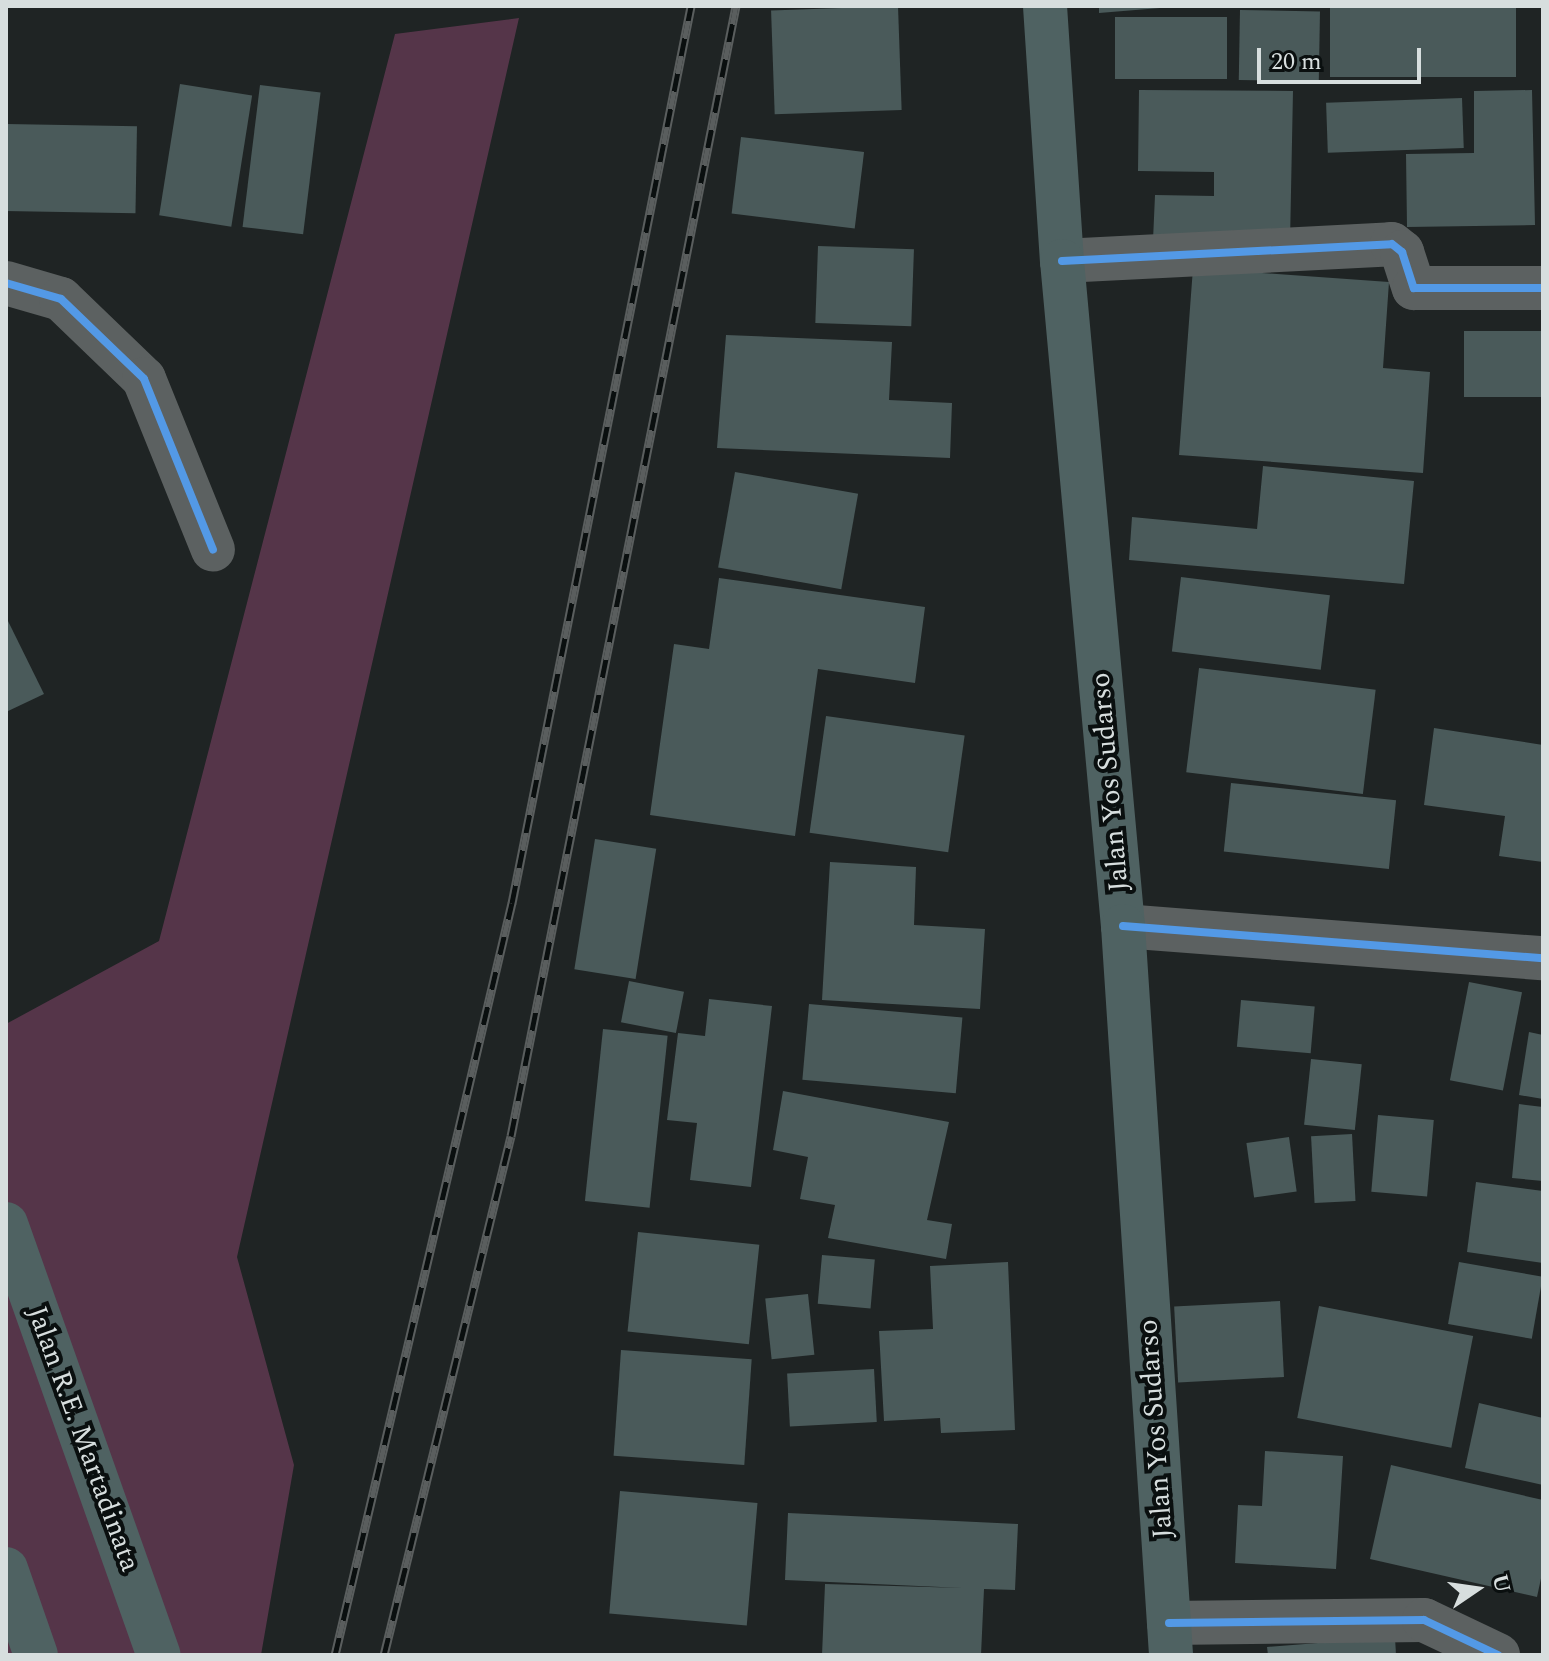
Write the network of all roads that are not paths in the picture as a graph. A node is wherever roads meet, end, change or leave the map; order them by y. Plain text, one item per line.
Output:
1 (1045, 6) edge
2 (1062, 261) junction
3 (6, 283) edge
4 (1543, 288) edge
5 (213, 550) dead end
6 (1123, 926) junction
7 (1543, 958) edge
8 (6, 1224) edge
9 (6, 1569) edge
10 (1170, 1639) edge
11 (36, 1655) edge
12 (159, 1655) edge
13 (1498, 1655) edge

1 - 2 highway, Jalan Yos Sudarso
2 - 4 street
2 - 6 highway, Jalan Yos Sudarso
3 - 5 street
6 - 7 street
6 - 10 highway, Jalan Yos Sudarso
8 - 12 highway, Jalan R.E. Martadinata
9 - 11 highway
10 - 13 street

